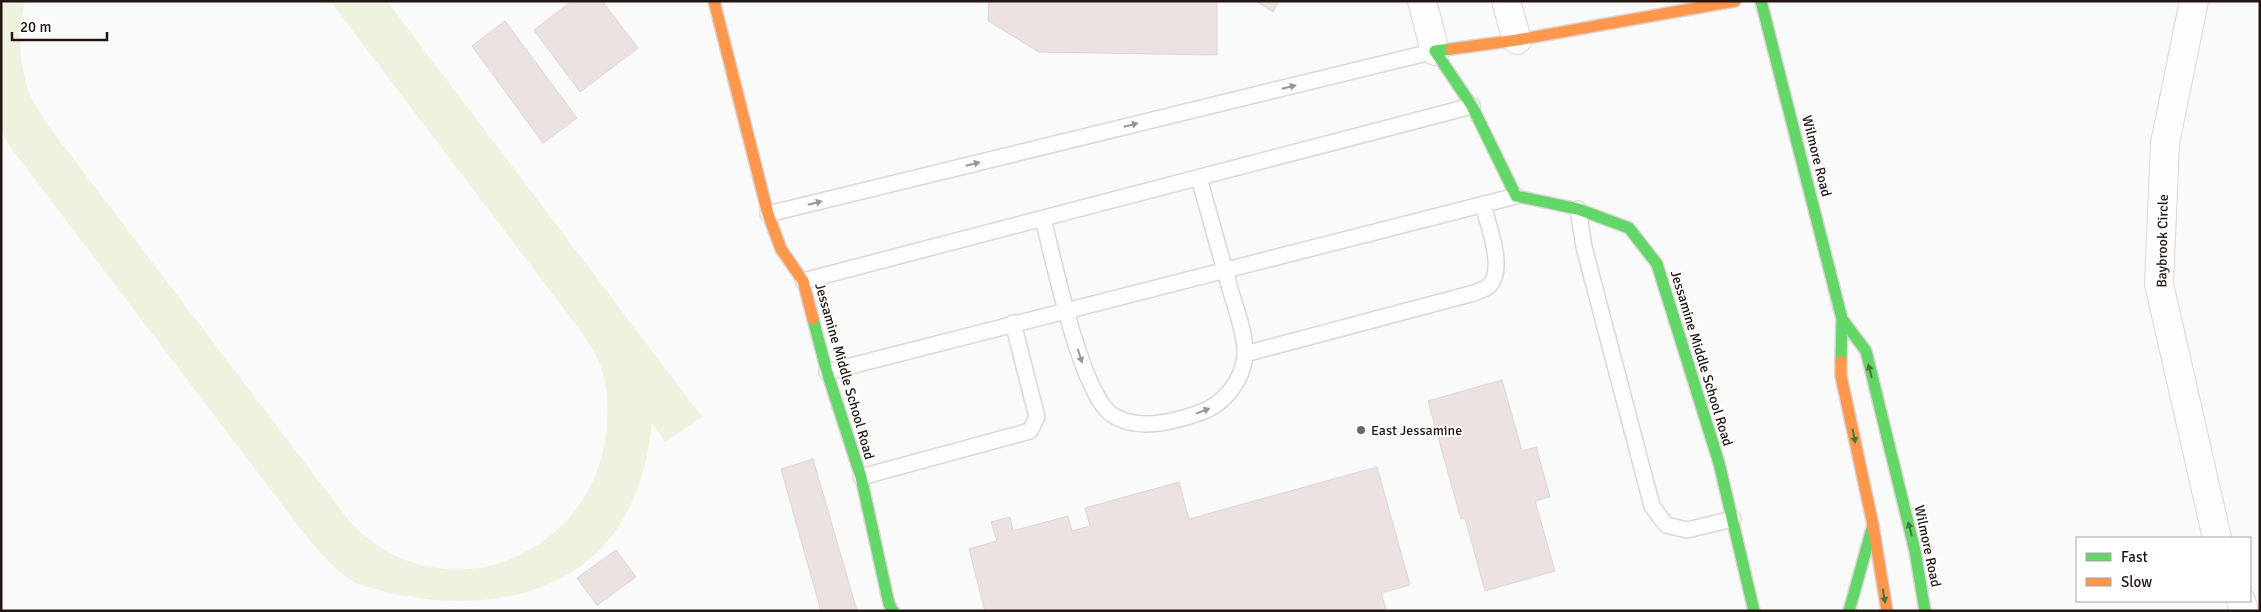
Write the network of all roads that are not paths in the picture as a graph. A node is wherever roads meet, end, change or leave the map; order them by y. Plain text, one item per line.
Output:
1 (714, 1) edge
2 (1422, 1) edge
3 (1506, 1) edge
4 (1735, 1) edge
5 (1761, 1) edge
6 (2194, 1) edge
7 (1517, 40) junction
8 (1435, 51) junction
9 (1472, 106) junction
10 (1199, 178) junction
11 (1516, 196) junction
12 (1483, 205) junction
13 (1578, 209) junction
14 (768, 214) junction
15 (1043, 219) junction
16 (1224, 270) junction
17 (803, 281) junction
18 (1067, 309) junction
19 (1842, 319) junction
20 (1013, 323) junction
21 (1245, 354) junction
22 (827, 372) junction
23 (861, 477) junction
24 (1733, 519) junction
25 (1873, 525) junction
26 (2218, 537) edge
27 (893, 611) edge
28 (1754, 611) edge
29 (1849, 611) edge
30 (1887, 611) edge
31 (1926, 611) edge

1 - 14 main road, Jessamine Middle School Road
2 - 8 street
3 - 7 street
4 - 7 main road
5 - 19 main road, Wilmore Road
6 - 26 street, Baybrook Circle
7 - 8 main road
8 - 9 main road
14 -> 8 lane
9 - 10 lane
9 - 11 main road
10 - 15 lane
10 - 16 lane
11 - 12 lane
11 - 13 main road, Jessamine Middle School Road
12 - 16 lane
12 - 21 lane
13 - 24 main road, Jessamine Middle School Road
13 - 24 lane
14 - 17 main road, Jessamine Middle School Road
15 - 17 lane
15 - 18 lane
16 - 18 lane
16 - 21 lane
17 - 22 main road, Jessamine Middle School Road
18 - 20 lane
18 -> 21 lane
19 -> 25 main road, Wilmore Road
31 -> 19 main road, Wilmore Road
20 - 22 lane
20 - 23 lane
22 - 23 main road, Jessamine Middle School Road
23 - 27 main road, Jessamine Middle School Road
24 - 28 main road, Jessamine Middle School Road
25 - 29 main road
25 -> 30 main road, Wilmore Road

